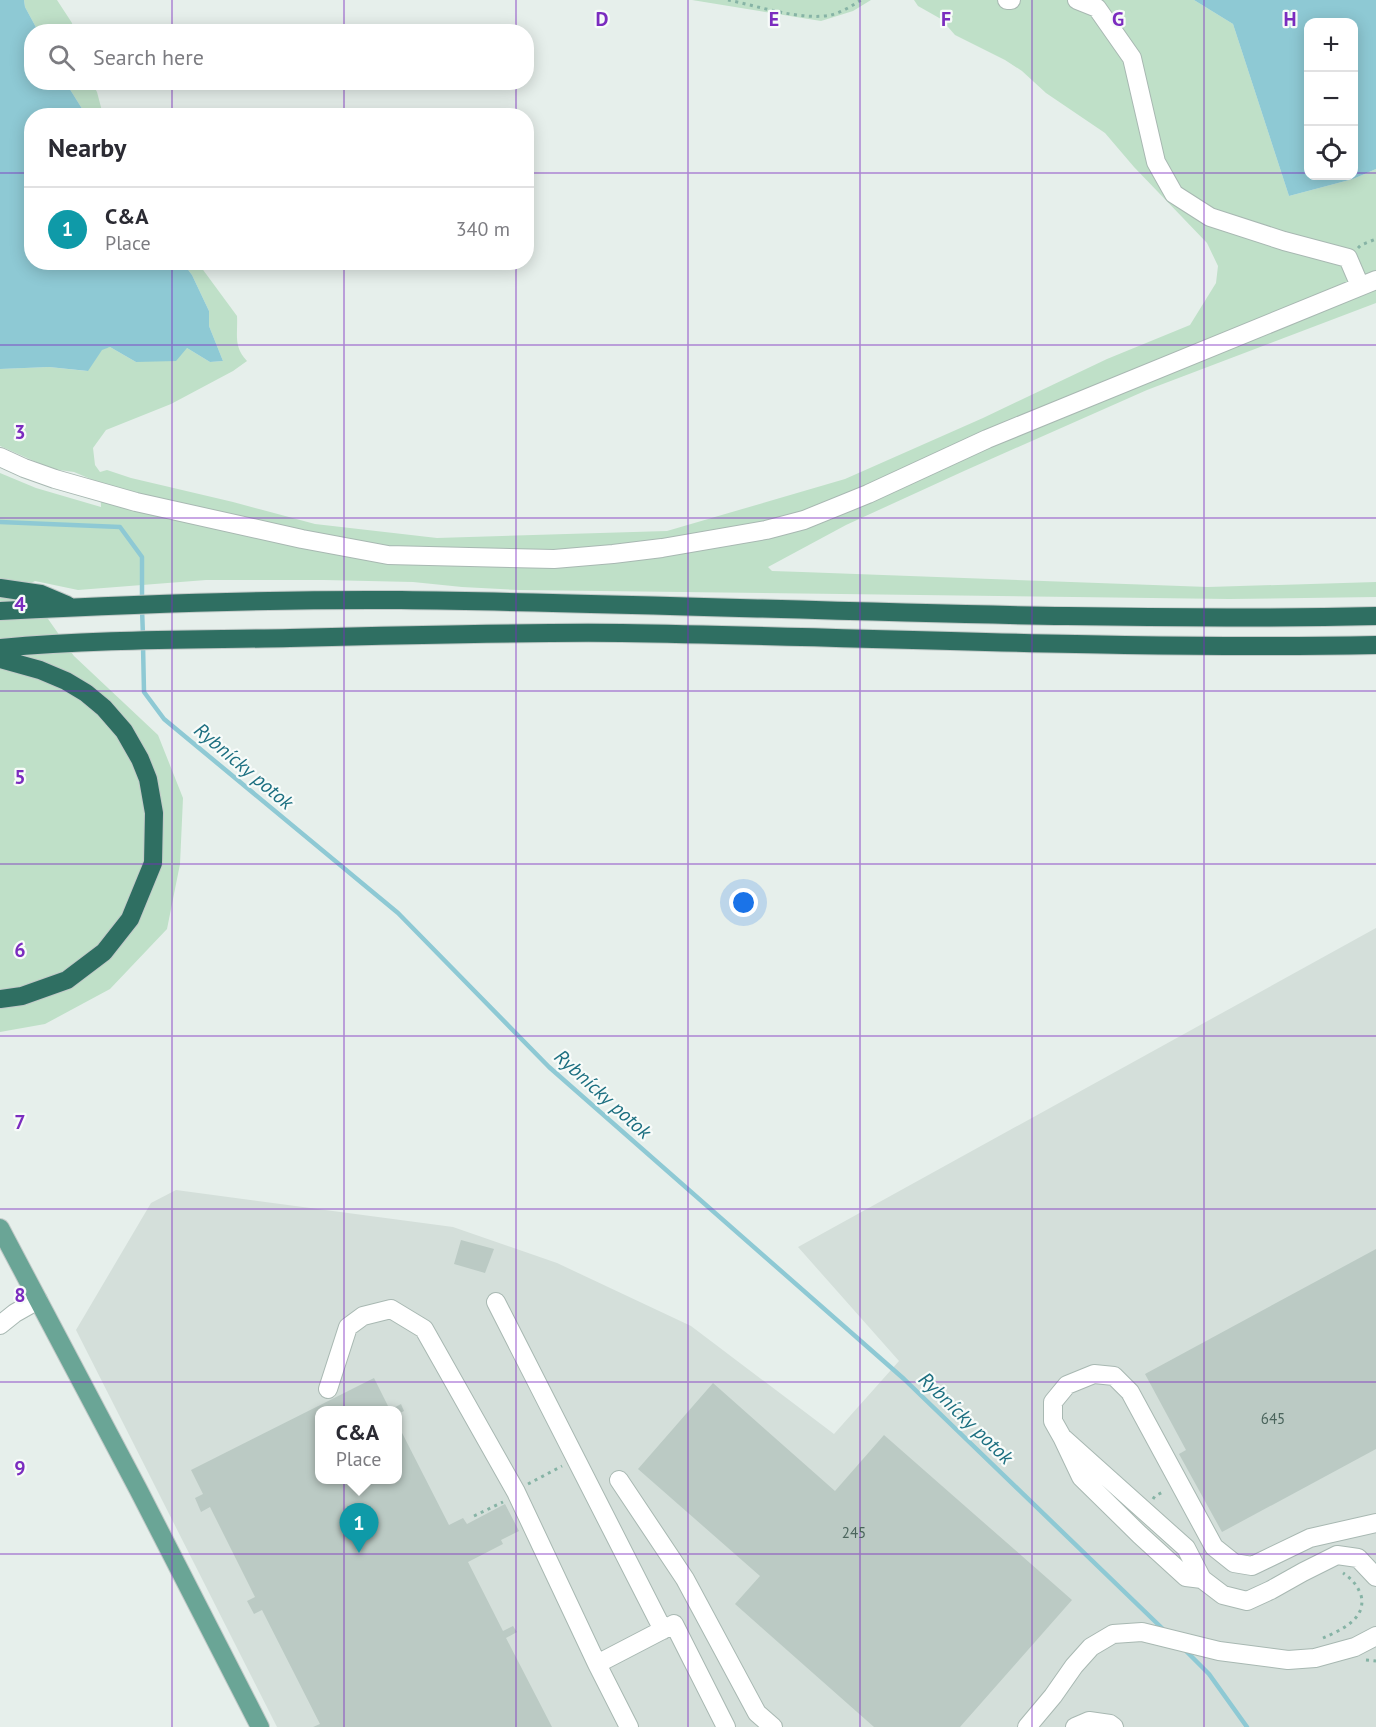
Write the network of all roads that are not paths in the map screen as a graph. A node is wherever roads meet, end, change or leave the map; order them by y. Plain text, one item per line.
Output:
1 (1077, 0) edge
2 (1368, 283) edge
3 (0, 457) edge
4 (0, 588) edge
5 (71, 607) junction
6 (0, 612) edge
7 (1376, 616) edge
8 (1376, 645) edge
9 (0, 648) edge
10 (0, 659) edge
11 (0, 999) edge
12 (0, 1228) edge
13 (38, 1300) junction
14 (496, 1302) dead end
15 (0, 1325) edge
16 (328, 1389) dead end
17 (619, 1480) dead end
18 (1376, 1523) edge
19 (1376, 1577) edge
20 (663, 1630) junction
21 (1376, 1636) edge
22 (597, 1664) junction
23 (260, 1727) edge
24 (629, 1727) edge
25 (726, 1727) edge
26 (773, 1727) edge
27 (1027, 1727) edge
28 (1075, 1727) edge
29 (1114, 1727) edge

1 - 2 street
2 - 3 street
4 - 5 highway
5 - 6 highway
5 - 7 highway
8 - 9 highway
10 - 11 highway
12 - 13 main road
13 - 15 street
13 - 23 main road
14 - 20 street
16 - 22 street
17 - 26 street
18 - 19 street
20 - 22 street
20 - 25 street
21 - 27 street
22 - 24 street
28 - 29 street

